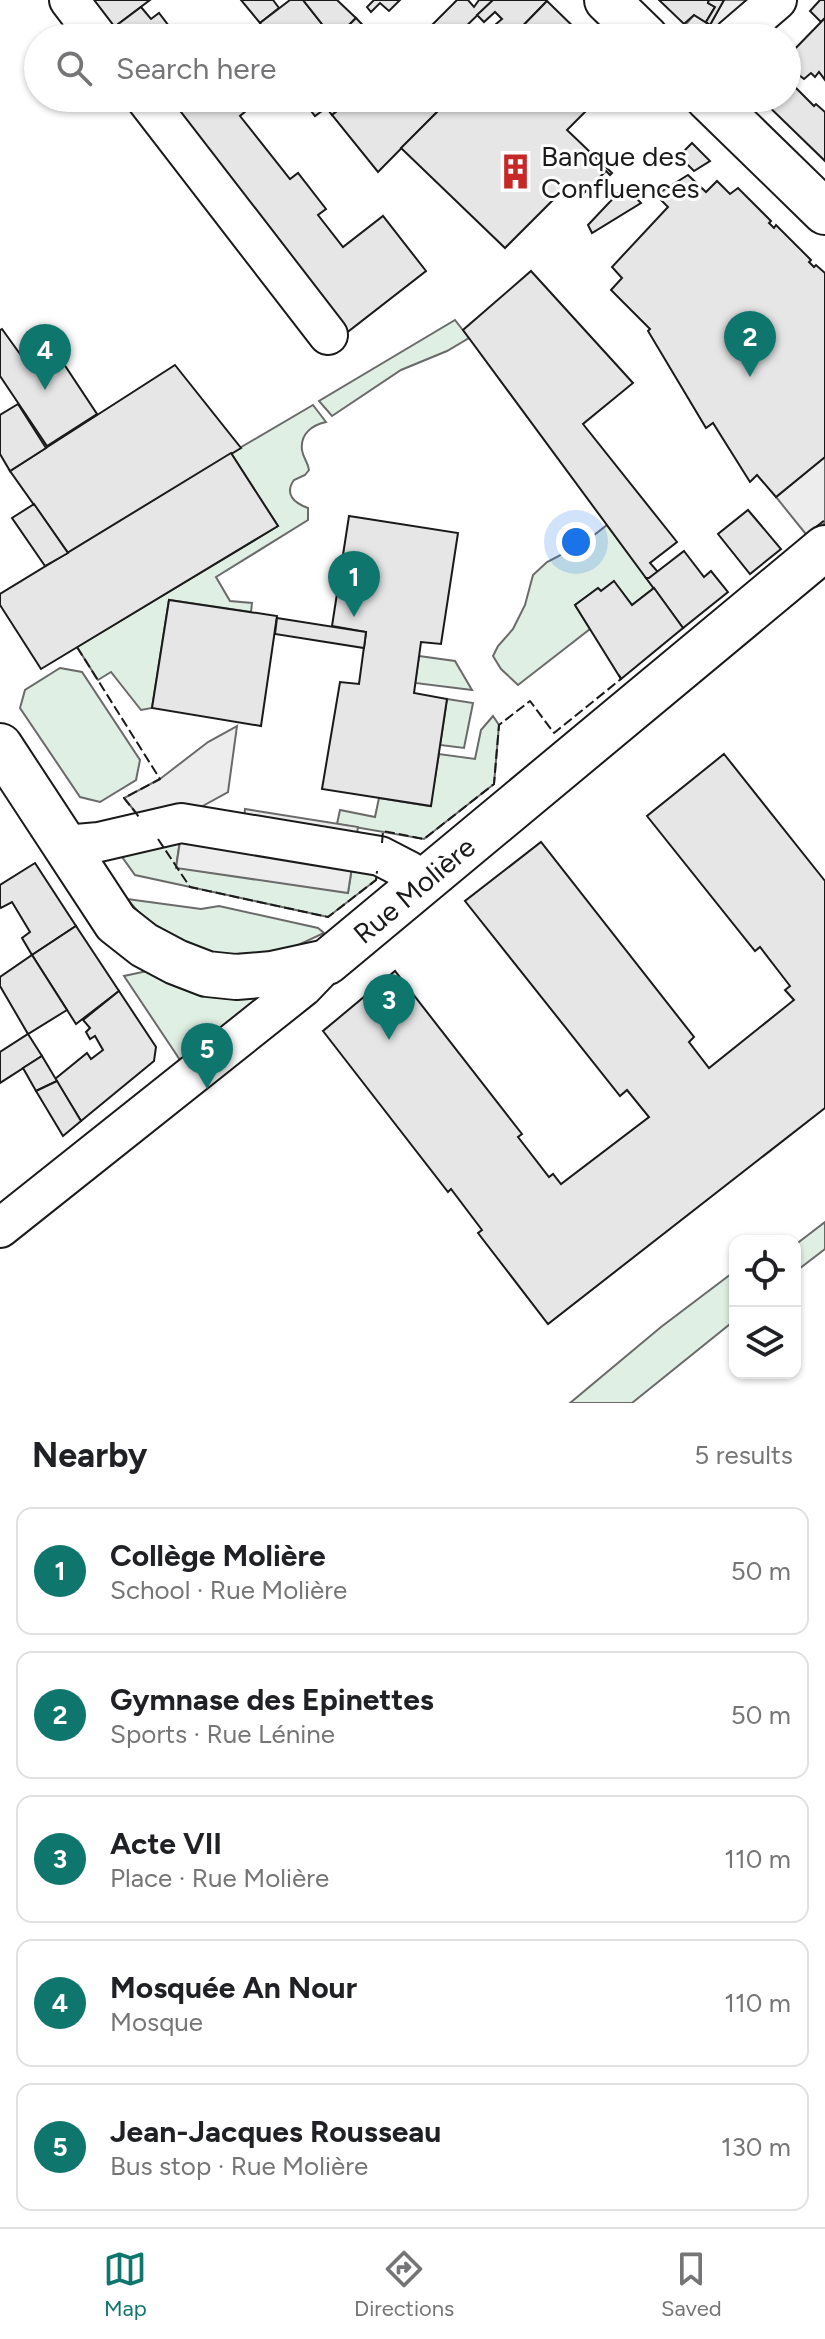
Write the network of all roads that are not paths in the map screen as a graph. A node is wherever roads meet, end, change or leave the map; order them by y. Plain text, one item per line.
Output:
1 (69, 0) edge
2 (607, 0) edge
3 (777, 0) edge
4 (87, 24) edge
5 (632, 24) edge
6 (749, 24) edge
7 (156, 112) edge
8 (722, 112) edge
9 (825, 212) edge
10 (328, 335) dead end
11 (825, 548) edge
12 (0, 746) edge
13 (65, 845) junction
14 (420, 884) junction
15 (327, 962) junction
16 (0, 1228) edge

1 - 4 street
2 - 5 main road
3 - 6 street
7 - 10 street
8 - 9 main road
11 - 14 main road, Rue Molière
12 - 13 main road
13 - 14 street
13 - 15 main road
14 - 15 main road, Rue Molière
15 - 16 street, Rue Molière

